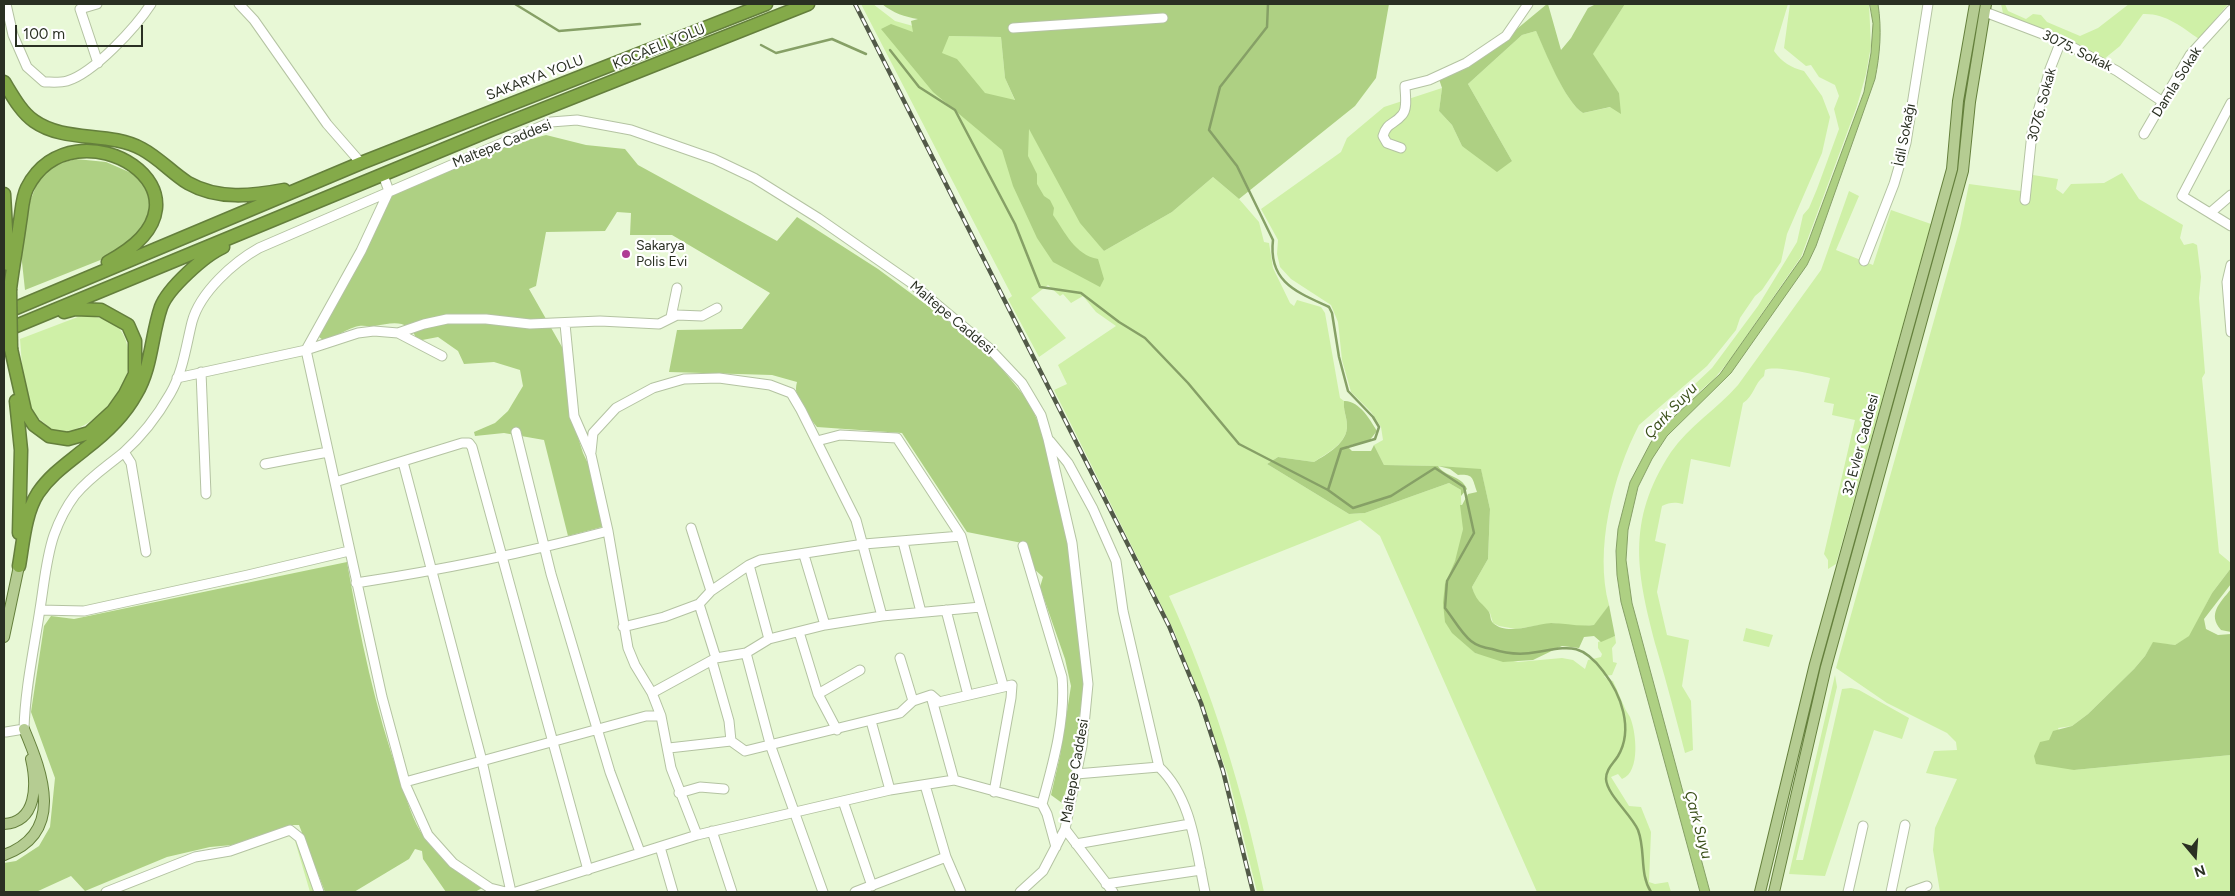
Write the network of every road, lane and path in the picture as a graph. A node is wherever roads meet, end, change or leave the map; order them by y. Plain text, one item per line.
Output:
1 (6, 4) edge
2 (97, 4) edge
3 (151, 4) edge
4 (239, 4) edge
5 (766, 4) edge
6 (808, 4) edge
7 (1528, 4) edge
8 (1928, 4) edge
9 (1975, 4) edge
10 (1986, 8) edge
11 (2231, 10) edge
12 (1163, 18) dead end
13 (1013, 28) dead end
14 (2061, 41) junction
15 (98, 63) junction
16 (4, 82) edge
17 (2163, 102) junction
18 (2231, 103) edge
19 (2144, 134) dead end
20 (1401, 148) dead end
21 (361, 163) junction
22 (383, 175) junction
23 (316, 183) junction
24 (389, 191) junction
25 (4, 194) edge
26 (2231, 195) edge
27 (2025, 200) dead end
28 (2210, 213) junction
29 (2231, 226) edge
30 (1864, 261) dead end
31 (2231, 265) edge
32 (677, 288) dead end
33 (10, 289) junction
34 (45, 295) junction
35 (2229, 300) edge
36 (717, 308) dead end
37 (4, 313) edge
38 (671, 317) junction
39 (20, 324) junction
40 (565, 324) junction
41 (4, 331) edge
42 (2231, 332) edge
43 (398, 333) junction
44 (11, 349) junction
45 (306, 350) junction
46 (442, 356) dead end
47 (202, 372) junction
48 (177, 378) junction
49 (516, 432) dead end
50 (1048, 439) junction
51 (817, 442) junction
52 (124, 452) junction
53 (328, 452) junction
54 (590, 455) junction
55 (403, 462) junction
56 (265, 464) dead end
57 (335, 482) junction
58 (206, 494) dead end
59 (691, 528) dead end
60 (608, 532) junction
61 (961, 536) junction
62 (903, 542) junction
63 (864, 544) junction
64 (1023, 546) dead end
65 (544, 548) junction
66 (349, 550) junction
67 (146, 552) dead end
68 (804, 555) junction
69 (502, 557) junction
70 (749, 565) junction
71 (19, 566) junction
72 (433, 572) junction
73 (356, 583) junction
74 (711, 591) junction
75 (699, 604) junction
76 (981, 607) junction
77 (40, 610) junction
78 (946, 610) junction
79 (921, 612) junction
80 (882, 616) junction
81 (824, 626) junction
82 (623, 627) junction
83 (799, 632) junction
84 (4, 638) edge
85 (769, 639) junction
86 (746, 653) junction
87 (900, 658) dead end
88 (714, 660) junction
89 (860, 670) dead end
90 (1003, 685) junction
91 (652, 693) junction
92 (818, 694) junction
93 (930, 695) junction
94 (968, 695) junction
95 (913, 701) junction
96 (661, 716) junction
97 (871, 721) junction
98 (24, 729) junction
99 (598, 730) junction
100 (837, 730) junction
101 (6, 732) dead end
102 (553, 741) junction
103 (731, 741) junction
104 (771, 746) junction
105 (669, 748) junction
106 (482, 761) junction
107 (1159, 767) junction
108 (1076, 774) junction
109 (954, 780) junction
110 (405, 782) junction
111 (925, 785) junction
112 (724, 789) dead end
113 (890, 790) junction
114 (994, 792) junction
115 (679, 793) junction
116 (843, 801) junction
117 (1042, 804) junction
118 (795, 813) junction
119 (4, 824) edge
120 (1190, 824) junction
121 (1905, 825) dead end
122 (1863, 826) dead end
123 (1065, 829) junction
124 (712, 831) junction
125 (696, 835) junction
126 (1076, 844) junction
127 (660, 847) junction
128 (1056, 847) junction
129 (640, 852) junction
130 (4, 854) edge
131 (946, 856) junction
132 (588, 870) junction
133 (1201, 870) junction
134 (1106, 884) junction
135 (872, 886) junction
136 (1927, 886) dead end
137 (106, 892) edge
138 (319, 892) edge
139 (506, 892) edge
140 (511, 892) edge
141 (516, 892) edge
142 (673, 892) edge
143 (732, 892) edge
144 (823, 892) edge
145 (855, 892) edge
146 (961, 892) edge
147 (1020, 892) edge
148 (1113, 892) edge
149 (1205, 892) edge
150 (1760, 892) edge
151 (1774, 892) edge
152 (1848, 892) edge
153 (1891, 892) edge
154 (1910, 892) edge

1 - 15 street
2 - 15 street
3 - 15 street
4 - 21 street
5 - 21 highway, SAKARYA YOLU
6 - 22 highway, KOCAELİ YOLU
7 - 20 street
8 - 30 street, İdil Sokağı
9 - 150 main road, 32 Evler Caddesi
10 - 14 street, 3075. Sokak
10 - 151 main road, 32 Evler Caddesi
11 - 17 street, Damla Sokak
12 - 13 street
14 - 17 street, 3075. Sokak
14 - 27 street, 3076. Sokak
16 - 23 highway
17 - 19 street, Damla Sokak
18 - 28 street
21 - 23 highway, SAKARYA YOLU
22 - 24 street
22 - 39 highway
22 - 71 highway
23 - 34 highway
24 - 45 street
24 - 48 street, Maltepe Caddesi
24 - 50 street, Maltepe Caddesi
25 - 33 highway
26 - 28 street
28 - 29 street
31 - 35 street
32 - 38 street
33 - 34 highway
33 - 44 highway, bridge
34 - 37 highway
35 - 42 street
36 - 38 street
38 - 40 street
39 - 41 highway
39 - 44 highway
40 - 43 street
40 - 54 street
43 - 45 street
43 - 46 street
44 - 71 highway
45 - 47 street
45 - 53 street
47 - 48 street
47 - 58 street
48 - 52 street, Maltepe Caddesi
49 - 65 street
50 - 107 street
50 - 108 street, Maltepe Caddesi
51 - 54 street
51 - 61 street
51 - 63 street
52 - 67 street
52 - 77 street, Maltepe Caddesi
53 - 56 street
53 - 57 street
54 - 60 street
55 - 57 street
55 - 69 street
55 - 72 street
57 - 66 street
59 - 74 street
60 - 65 street
60 - 82 street
61 - 62 street
61 - 76 street
62 - 63 street
62 - 79 street
63 - 68 street
63 - 80 street
64 - 117 street
65 - 69 street
65 - 99 street
66 - 73 street
66 - 77 street
68 - 70 street
68 - 81 street
69 - 72 street
69 - 102 street
70 - 74 street
70 - 85 street
71 - 84 main road
72 - 73 street
72 - 106 street
73 - 110 street
74 - 75 street
75 - 82 street
75 - 88 street
76 - 78 street
76 - 90 street
77 - 98 street, Maltepe Caddesi
78 - 79 street
78 - 94 street
79 - 80 street
80 - 81 street
81 - 83 street
82 - 91 street
83 - 85 street
83 - 92 street
85 - 86 street
86 - 88 street
86 - 104 street
87 - 95 street
88 - 91 street
88 - 103 street
89 - 92 street
90 - 94 street
90 - 114 street
91 - 96 street
92 - 100 street
93 - 94 street
93 - 95 street
93 - 109 street
95 - 97 street
96 - 99 street
96 - 105 street
97 - 100 street
97 - 113 street
98 - 101 street
98 - 119 main road
98 - 130 main road
99 - 102 street
99 - 129 street
100 - 104 street
102 - 106 street
102 - 132 street
103 - 104 street
103 - 105 street
104 - 118 street
105 - 115 street
106 - 110 street
106 - 140 street
107 - 108 street
107 - 120 street
108 - 123 street, Maltepe Caddesi
109 - 111 street
109 - 114 street
110 - 139 street
111 - 113 street
111 - 131 street
112 - 115 street
113 - 116 street
114 - 117 street
115 - 125 street
116 - 118 street
116 - 135 street
117 - 128 street
118 - 124 street
118 - 144 street
120 - 126 street
120 - 133 street
121 - 153 street
122 - 152 street
123 - 126 street
123 - 128 street, Maltepe Caddesi
124 - 125 street
124 - 143 street
125 - 127 street
126 - 134 street
127 - 129 street
127 - 142 street
128 - 147 street, Maltepe Caddesi
129 - 132 street
131 - 135 street
131 - 146 street
132 - 141 street
133 - 134 street
133 - 149 street
134 - 148 street
135 - 145 street
136 - 154 street
137 - 138 street

